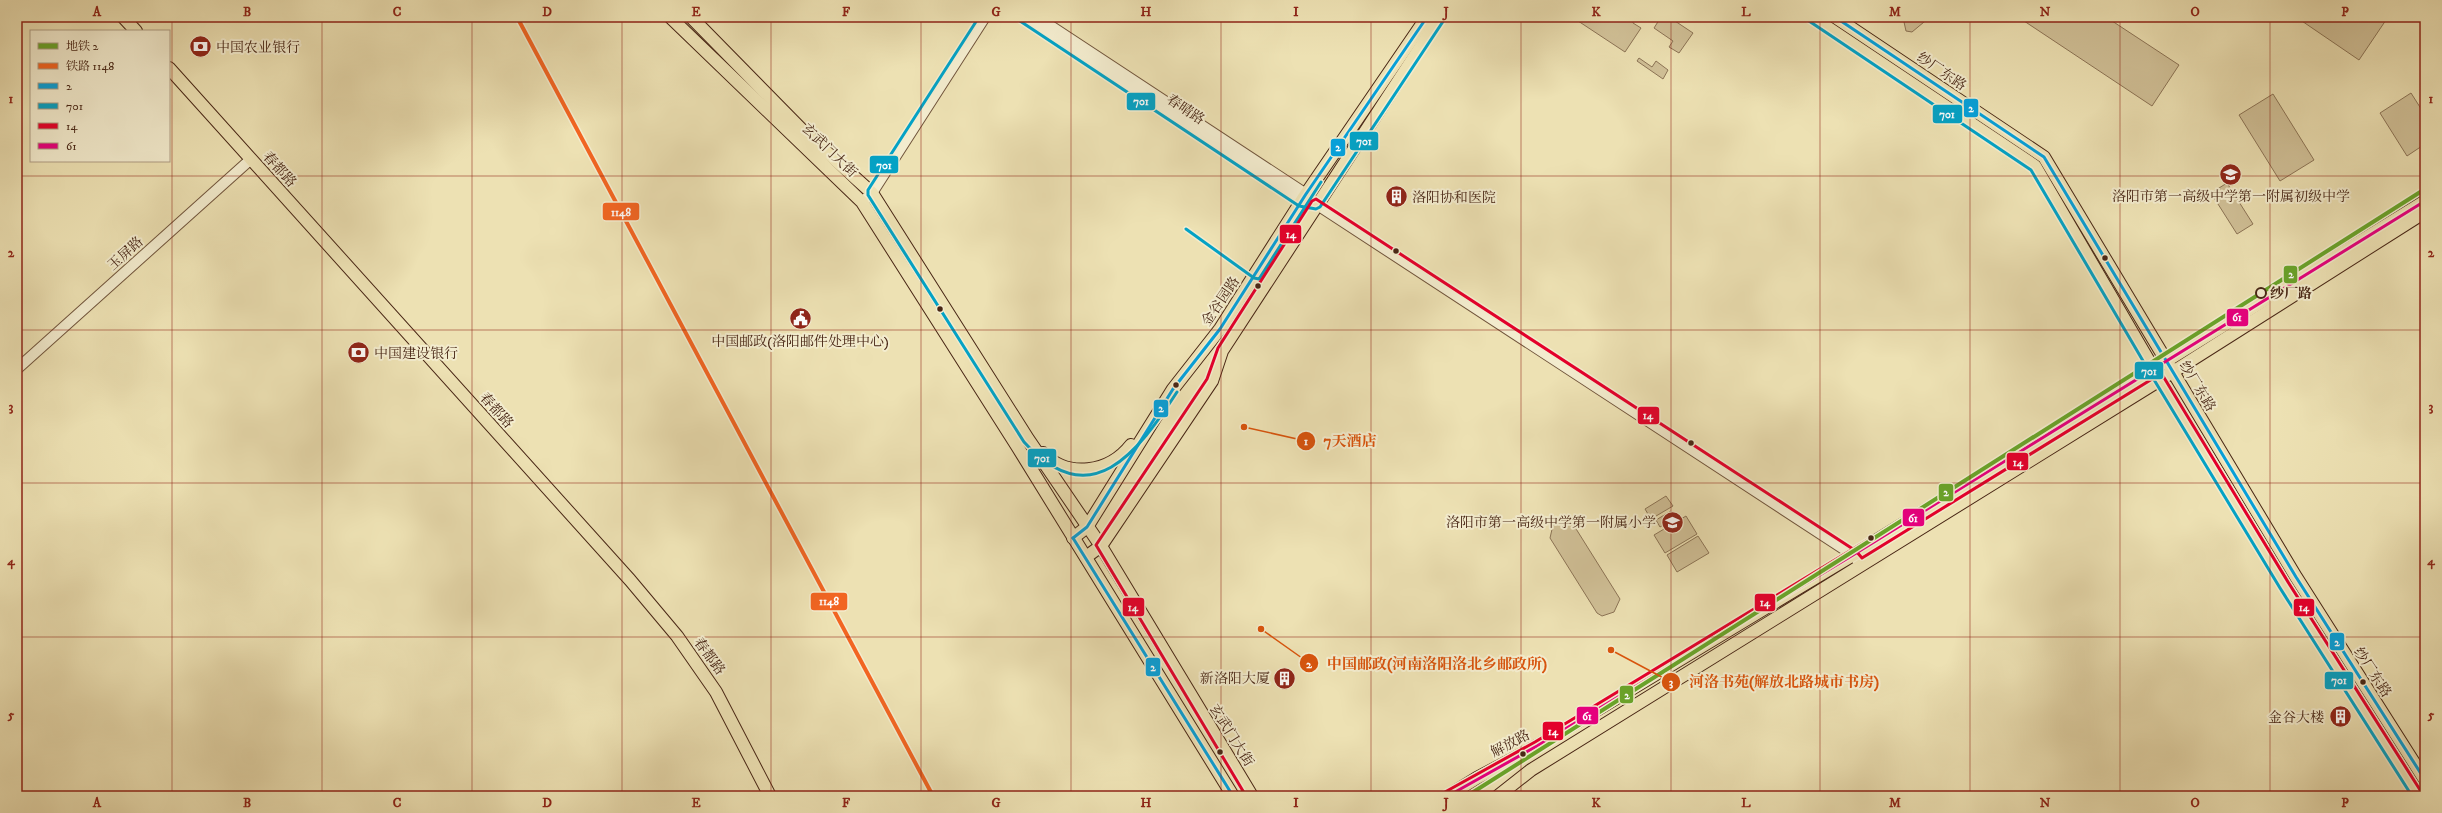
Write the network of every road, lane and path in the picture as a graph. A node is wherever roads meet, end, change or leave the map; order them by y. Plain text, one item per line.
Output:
1 (116, 17) edge
2 (123, 17) edge
3 (670, 17) edge
4 (691, 17) edge
5 (985, 17) edge
6 (1023, 17) edge
7 (1037, 17) edge
8 (1427, 17) edge
9 (1440, 17) edge
10 (1812, 17) edge
11 (1835, 17) edge
12 (127, 30) edge
13 (135, 30) edge
14 (170, 69) edge
15 (170, 77) edge
16 (249, 161) junction
17 (872, 193) junction
18 (1304, 198) junction
19 (862, 202) junction
20 (2425, 202) edge
21 (1316, 204) junction
22 (2425, 212) edge
23 (2169, 367) junction
24 (17, 369) edge
25 (2157, 375) junction
26 (1157, 413) junction
27 (1028, 439) junction
28 (1087, 527) junction
29 (1073, 538) junction
30 (1101, 546) junction
31 (1853, 555) junction
32 (1086, 557) junction
33 (1861, 565) junction
34 (2425, 780) edge
35 (764, 796) edge
36 (770, 796) edge
37 (1233, 796) edge
38 (1252, 796) edge
39 (1448, 796) edge
40 (1498, 796) edge
41 (2418, 796) edge

1 - 12 main road
2 - 13 main road
3 - 19 main road, 玄武门大街
4 - 17 main road, 玄武门大街
5 - 17 street
6 - 18 street, 春晴路
7 - 18 street, 春晴路
8 - 18 main road, 金谷园路
9 - 21 main road, 金谷园路
10 - 25 main road, 纱厂东路
11 - 23 main road, 纱厂东路
14 - 16 main road, 春都路
15 - 16 main road, 春都路
16 - 24 street, 玉屏路
16 - 35 main road, 春都路
16 - 36 main road, 春都路
17 - 19 street
17 - 27 main road, 玄武门大街
18 - 21 street, 春晴路
18 - 26 main road, 金谷园路
19 - 29 main road, 玄武门大街
20 - 23 main road, 解放路
21 - 30 main road, 金谷园路
21 - 31 street, 春晴路
22 - 23 main road, 解放路
23 - 25 main road, 解放路
23 - 34 main road, 纱厂东路
25 - 31 main road, 解放路
25 - 33 main road, 解放路
25 - 41 main road, 纱厂东路
26 - 27 main road
26 - 28 main road, 金谷园路
27 - 28 main road, 玄武门大街
28 - 29 main road, 金谷园路
28 - 30 main road, 玄武门大街
29 - 32 main road, 玄武门大街
30 - 32 main road, 金谷园路
30 - 38 main road, 玄武门大街
31 - 33 street, 春晴路
31 - 39 main road, 解放路
32 - 37 main road, 玄武门大街
33 - 40 main road, 解放路

